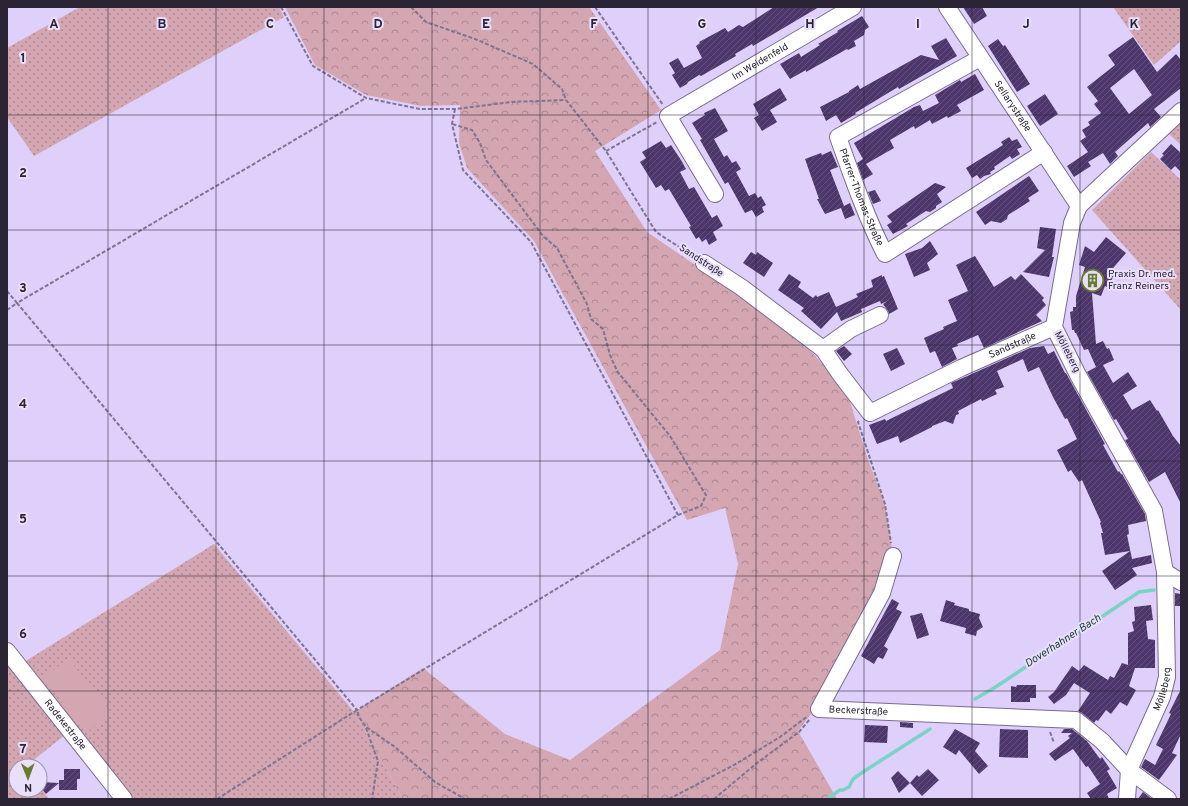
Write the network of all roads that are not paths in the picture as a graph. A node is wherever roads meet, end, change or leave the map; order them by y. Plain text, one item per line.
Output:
1 (853, 7) edge
2 (947, 7) edge
3 (980, 58) junction
4 (1181, 111) edge
5 (1044, 152) junction
6 (715, 194) dead end
7 (1079, 206) junction
8 (704, 263) road end
9 (880, 315) dead end
10 (1054, 327) junction
11 (823, 349) junction
12 (893, 556) road end
13 (1165, 572) junction
14 (1181, 582) edge
15 (7, 650) edge
16 (1130, 770) junction
17 (124, 799) edge
18 (1127, 799) edge
19 (1168, 799) edge

1 - 6 street, Im Weidenfeld
2 - 3 street, Sellarystraße
3 - 5 street, Sellarystraße
3 - 5 street, Pfarrer-Thomas-Straße
4 - 7 street, Mölleberg
5 - 7 street, Sellarystraße
7 - 10 street, Mölleberg
8 - 11 street, Sandstraße
9 - 11 street
10 - 11 street, Sandstraße
10 - 13 street, Mölleberg
12 - 16 street, Beckerstraße
13 - 14 street
13 - 16 street, Mölleberg
15 - 17 street, Radekestraße
16 - 18 street, Mölleberg
16 - 19 street, Beckerstraße

